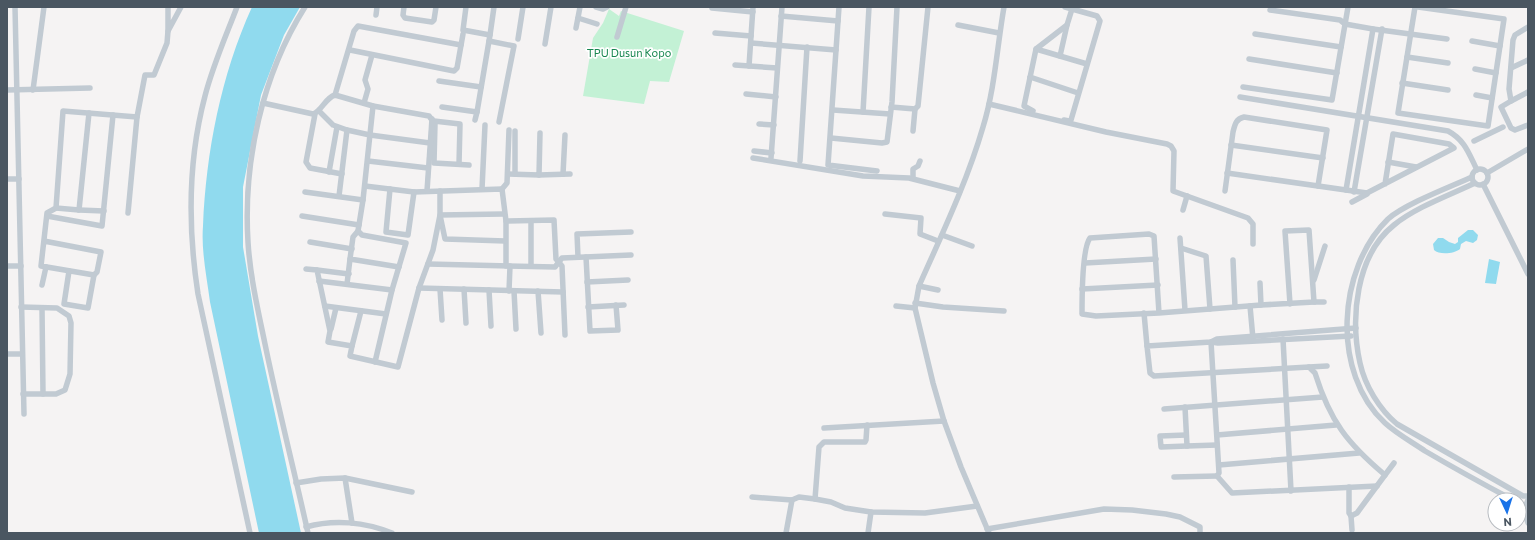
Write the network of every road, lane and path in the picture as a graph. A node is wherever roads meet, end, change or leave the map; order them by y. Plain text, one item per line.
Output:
1 (15, 7) edge
2 (44, 7) edge
3 (168, 7) edge
4 (181, 7) edge
5 (236, 7) edge
6 (305, 7) edge
7 (378, 7) edge
8 (404, 7) edge
9 (436, 7) edge
10 (466, 7) edge
11 (494, 7) edge
12 (523, 7) edge
13 (551, 7) edge
14 (580, 7) edge
15 (596, 7) edge
16 (607, 7) edge
17 (626, 7) edge
18 (782, 7) edge
19 (839, 7) edge
20 (869, 7) edge
21 (897, 7) edge
22 (928, 7) edge
23 (1004, 7) edge
24 (1065, 7) edge
25 (1348, 7) edge
26 (1417, 7) edge
27 (712, 8) dead end
28 (1072, 9) junction
29 (753, 10) edge
30 (1270, 10) dead end
31 (376, 15) dead end
32 (781, 16) junction
33 (578, 18) junction
34 (838, 21) junction
35 (597, 24) dead end
36 (1345, 24) junction
37 (958, 25) dead end
38 (1067, 25) junction
39 (1528, 27) edge
40 (576, 28) dead end
41 (1373, 29) junction
42 (1382, 29) junction
43 (168, 31) junction
44 (715, 33) dead end
45 (999, 33) junction
46 (1411, 33) junction
47 (463, 34) dead end
48 (1255, 34) dead end
49 (751, 36) junction
50 (617, 37) dead end
51 (490, 38) junction
52 (518, 39) dead end
53 (1447, 39) dead end
54 (1472, 41) dead end
55 (751, 43) junction
56 (545, 44) dead end
57 (779, 44) junction
58 (461, 45) junction
59 (1500, 46) junction
60 (807, 47) junction
61 (1342, 47) junction
62 (1036, 49) junction
63 (350, 50) junction
64 (836, 50) junction
65 (372, 56) junction
66 (1060, 56) junction
67 (1407, 57) junction
68 (1249, 59) dead end
69 (1528, 60) edge
70 (1448, 63) dead end
71 (1087, 64) junction
72 (735, 65) dead end
73 (749, 66) junction
74 (777, 68) junction
75 (1511, 68) junction
76 (1475, 69) dead end
77 (1337, 73) junction
78 (1496, 73) junction
79 (1030, 77) junction
80 (439, 81) dead end
81 (1402, 83) junction
82 (481, 87) junction
83 (1243, 87) dead end
84 (90, 88) dead end
85 (7, 90) edge
86 (17, 90) junction
87 (33, 90) junction
88 (1448, 90) dead end
89 (1528, 92) edge
90 (1078, 93) junction
91 (746, 94) dead end
92 (335, 95) junction
93 (1476, 95) dead end
94 (776, 97) junction
95 (1240, 97) dead end
96 (1492, 98) junction
97 (1511, 101) junction
98 (264, 103) junction
99 (364, 104) junction
100 (989, 104) junction
101 (373, 106) junction
102 (442, 107) dead end
103 (891, 107) junction
104 (915, 109) junction
105 (833, 110) junction
106 (317, 112) junction
107 (477, 112) junction
108 (863, 112) junction
109 (89, 113) junction
110 (890, 114) junction
111 (113, 115) junction
112 (1358, 116) junction
113 (137, 117) junction
114 (1367, 118) junction
115 (433, 120) junction
116 (476, 120) dead end
117 (499, 122) dead end
118 (1069, 122) junction
119 (759, 124) dead end
120 (485, 125) dead end
121 (774, 125) junction
122 (1483, 125) junction
123 (1528, 125) edge
124 (337, 127) junction
125 (1504, 127) dead end
126 (347, 130) junction
127 (913, 131) dead end
128 (540, 132) dead end
129 (1488, 134) junction
130 (370, 135) junction
131 (565, 135) dead end
132 (831, 138) junction
133 (1474, 141) dead end
134 (430, 143) junction
135 (1231, 146) junction
136 (1528, 150) edge
137 (754, 151) dead end
138 (753, 158) dead end
139 (1323, 158) junction
140 (368, 161) junction
141 (800, 161) dead end
142 (920, 161) dead end
143 (1388, 162) junction
144 (430, 164) junction
145 (459, 164) junction
146 (469, 165) dead end
147 (1416, 167) junction
148 (1477, 170) junction
149 (877, 171) dead end
150 (329, 172) junction
151 (1227, 173) junction
152 (1486, 173) junction
153 (342, 174) junction
154 (508, 174) junction
155 (514, 174) junction
156 (564, 174) junction
157 (570, 174) dead end
158 (539, 175) junction
159 (19, 178) junction
160 (912, 178) junction
161 (7, 179) edge
162 (1474, 180) junction
163 (1385, 184) junction
164 (1483, 184) junction
165 (365, 186) junction
166 (1318, 186) junction
167 (390, 189) junction
168 (482, 189) junction
169 (502, 189) junction
170 (1346, 190) junction
171 (427, 191) junction
172 (440, 191) junction
173 (960, 191) junction
174 (1225, 191) dead end
175 (305, 192) dead end
176 (414, 192) junction
177 (1354, 192) junction
178 (1367, 193) junction
179 (1435, 194) junction
180 (339, 196) junction
181 (1187, 196) junction
182 (363, 200) junction
183 (1437, 201) junction
184 (1352, 202) dead end
185 (56, 208) junction
186 (79, 210) junction
187 (1183, 210) dead end
188 (104, 211) junction
189 (128, 212) dead end
190 (504, 214) junction
191 (885, 214) dead end
192 (47, 216) junction
193 (302, 216) dead end
194 (440, 216) junction
195 (531, 221) junction
196 (506, 222) junction
197 (359, 225) junction
198 (358, 231) junction
199 (631, 232) dead end
200 (408, 235) junction
201 (942, 235) junction
202 (1180, 238) dead end
203 (44, 241) junction
204 (505, 241) junction
205 (938, 241) junction
206 (310, 242) dead end
207 (406, 242) junction
208 (1253, 244) dead end
209 (972, 246) dead end
210 (1325, 246) dead end
211 (1181, 248) junction
212 (352, 249) junction
213 (631, 255) dead end
214 (578, 257) junction
215 (586, 257) junction
216 (1156, 259) junction
217 (350, 260) junction
218 (1233, 260) dead end
219 (559, 262) junction
220 (1085, 263) junction
221 (428, 264) junction
222 (7, 266) edge
223 (20, 266) junction
224 (46, 266) junction
225 (508, 266) junction
226 (531, 266) junction
227 (399, 267) junction
228 (306, 269) dead end
229 (317, 270) junction
230 (69, 271) junction
231 (349, 274) junction
232 (1528, 274) edge
233 (94, 275) junction
234 (628, 280) dead end
235 (319, 281) junction
236 (587, 282) junction
237 (1260, 283) dead end
238 (1313, 283) junction
239 (347, 284) junction
240 (42, 285) dead end
241 (1158, 285) junction
242 (919, 286) junction
243 (419, 288) junction
244 (440, 289) junction
245 (464, 289) junction
246 (1082, 289) junction
247 (392, 290) junction
248 (489, 290) junction
249 (938, 290) dead end
250 (511, 291) junction
251 (538, 291) junction
252 (563, 292) junction
253 (1314, 302) junction
254 (1324, 302) dead end
255 (1290, 304) junction
256 (616, 305) junction
257 (624, 305) dead end
258 (1261, 305) junction
259 (325, 306) junction
260 (896, 306) dead end
261 (915, 306) junction
262 (1250, 306) junction
263 (21, 307) junction
264 (588, 307) junction
265 (1235, 307) junction
266 (42, 308) junction
267 (336, 308) junction
268 (1210, 308) junction
269 (1185, 310) junction
270 (361, 311) junction
271 (1004, 311) dead end
272 (1144, 313) junction
273 (1159, 313) junction
274 (386, 314) junction
275 (442, 320) dead end
276 (466, 323) dead end
277 (491, 326) dead end
278 (1356, 328) junction
279 (516, 329) dead end
280 (1347, 329) junction
281 (330, 331) junction
282 (541, 333) dead end
283 (1325, 334) junction
284 (565, 335) dead end
285 (1356, 335) junction
286 (1348, 336) junction
287 (1253, 339) junction
288 (1283, 339) junction
289 (1211, 342) junction
290 (352, 346) junction
291 (1146, 346) junction
292 (7, 354) edge
293 (22, 354) junction
294 (375, 362) junction
295 (1327, 366) dead end
296 (1309, 367) junction
297 (1284, 369) junction
298 (1213, 373) junction
299 (23, 394) junction
300 (43, 394) junction
301 (1324, 398) junction
302 (1285, 400) junction
303 (1215, 405) junction
304 (1185, 407) junction
305 (1164, 409) dead end
306 (1382, 409) junction
307 (24, 414) dead end
308 (1377, 414) junction
309 (944, 421) junction
310 (867, 425) junction
311 (1336, 425) junction
312 (824, 428) dead end
313 (1288, 429) junction
314 (1186, 435) junction
315 (1217, 435) junction
316 (1217, 445) junction
317 (1187, 446) junction
318 (1359, 453) junction
319 (1448, 454) junction
320 (1290, 459) junction
321 (1443, 462) junction
322 (1394, 463) dead end
323 (1219, 465) junction
324 (1385, 475) junction
325 (1217, 476) junction
326 (1174, 477) dead end
327 (345, 478) junction
328 (296, 483) junction
329 (1377, 486) junction
330 (1349, 487) junction
331 (1291, 491) junction
332 (412, 492) dead end
333 (1498, 492) edge
334 (1528, 496) edge
335 (752, 497) dead end
336 (815, 499) junction
337 (792, 500) junction
338 (977, 506) junction
339 (871, 512) junction
340 (1351, 516) junction
341 (352, 523) junction
342 (307, 530) edge
343 (1352, 530) dead end
344 (988, 531) edge
345 (250, 533) edge
346 (392, 533) edge
347 (786, 533) edge
348 (868, 533) edge
349 (1200, 533) edge

1 - 86 street
2 - 87 street
3 - 43 street
4 - 43 street
5 - 345 street
6 - 98 street
7 - 31 street
8 - 9 street
10 - 51 street
11 - 51 street
12 - 52 street
13 - 56 street
14 - 33 street
15 - 16 street
17 - 50 street
18 - 32 street
19 - 34 street
20 - 108 street
21 - 103 street
22 - 104 street
23 - 45 street
24 - 28 street
25 - 36 street
26 - 46 street
26 - 59 street
27 - 29 street
28 - 38 street
28 - 71 street
29 - 49 street
30 - 36 street
32 - 34 street
32 - 57 street
33 - 35 street
33 - 40 street
34 - 64 street
36 - 41 street
36 - 61 street
37 - 45 street
38 - 62 street
38 - 66 street
39 - 75 street
41 - 42 street
41 - 112 street
42 - 46 street
42 - 114 street
43 - 113 street
44 - 49 street
45 - 100 street
46 - 53 street
46 - 67 street
47 - 58 street
48 - 61 street
49 - 55 street
51 - 82 street
51 - 117 street
54 - 59 street
55 - 57 street
55 - 73 street
57 - 60 street
57 - 74 street
58 - 63 street
58 - 65 street
59 - 78 street
60 - 64 street
60 - 141 street
61 - 77 street
62 - 66 street
62 - 79 street
63 - 65 street
63 - 92 street
64 - 105 street
65 - 99 street
66 - 71 street
67 - 70 street
67 - 81 street
68 - 77 street
69 - 75 street
71 - 90 street
72 - 73 street
73 - 74 street
74 - 94 street
75 - 97 street
76 - 78 street
77 - 83 street
78 - 96 street
79 - 90 street
79 - 118 street
80 - 82 street
81 - 88 street
81 - 122 street
82 - 107 street
84 - 87 street
85 - 86 street
86 - 87 street
86 - 159 street
89 - 97 street
90 - 118 street
91 - 94 street
92 - 99 street
92 - 106 street
93 - 96 street
94 - 121 street
95 - 112 street
96 - 122 street
97 - 123 street
98 - 106 street
98 - 328 street
99 - 101 street
100 - 118 street
100 - 173 street
101 - 115 street
101 - 130 street
102 - 107 street
103 - 104 street
103 - 110 street
104 - 127 street
105 - 108 street
105 - 132 street
106 - 124 street
106 - 150 street
107 - 116 street
108 - 110 street
109 - 111 street
109 - 185 street
109 - 186 street
110 - 132 street
111 - 113 street
111 - 188 street
112 - 114 street
112 - 170 street
113 - 189 street
114 - 148 street
114 - 177 street
115 - 134 street
115 - 144 street
115 - 145 street
118 - 181 street
119 - 121 street
120 - 168 street
121 - 137 street
122 - 129 street
124 - 126 street
124 - 150 street
125 - 129 street
126 - 130 street
126 - 153 street
128 - 158 street
129 - 133 street
130 - 134 street
130 - 140 street
131 - 156 street
132 - 149 street
134 - 144 street
135 - 139 street
135 - 139 street
135 - 151 street
136 - 152 street
138 - 160 street
139 - 166 street
140 - 144 street
140 - 165 street
142 - 160 street
143 - 147 street
143 - 147 street
143 - 163 street
144 - 145 street
144 - 171 street
145 - 146 street
147 - 163 street
148 - 152 street
148 - 162 street
150 - 153 street
151 - 166 street
151 - 174 street
152 - 164 street
153 - 180 street
154 - 155 street
154 - 155 street
154 - 169 street
155 - 158 street
156 - 157 street
156 - 158 street
159 - 161 street
159 - 223 street
160 - 173 street
162 - 164 street
162 - 179 street
162 - 183 street
163 - 178 street
164 - 232 street
165 - 167 street
165 - 182 street
166 - 170 street
167 - 176 street
167 - 200 street
168 - 169 street
168 - 172 street
169 - 190 street
170 - 177 street
171 - 172 street
171 - 176 street
172 - 194 street
173 - 201 street
175 - 180 street
176 - 200 street
177 - 178 street
178 - 184 street
179 - 183 street
179 - 280 street
180 - 182 street
181 - 187 street
181 - 208 street
182 - 197 street
183 - 278 street
185 - 186 street
185 - 192 street
186 - 188 street
188 - 192 street
190 - 194 street
190 - 196 street
191 - 205 street
192 - 203 street
193 - 197 street
194 - 204 street
194 - 221 street
195 - 196 street
195 - 219 street
195 - 226 street
196 - 204 street
197 - 198 street
198 - 207 street
198 - 212 street
199 - 214 street
200 - 207 street
201 - 205 street
201 - 209 street
202 - 211 street
203 - 224 street
203 - 233 street
204 - 225 street
205 - 242 street
206 - 212 street
207 - 227 street
210 - 238 street
211 - 268 street
211 - 269 street
212 - 217 street
213 - 215 street
214 - 215 street
214 - 219 street
215 - 236 street
216 - 220 street
216 - 220 street
216 - 241 street
217 - 227 street
217 - 231 street
218 - 265 street
219 - 226 street
219 - 252 street
220 - 246 street
221 - 225 street
221 - 243 street
222 - 223 street
223 - 263 street
224 - 230 street
224 - 240 street
225 - 226 street
225 - 250 street
227 - 247 street
228 - 229 street
229 - 231 street
229 - 235 street
230 - 233 street
230 - 233 street
231 - 239 street
234 - 236 street
235 - 239 street
235 - 259 street
236 - 264 street
237 - 258 street
238 - 253 street
238 - 255 street
239 - 247 street
241 - 246 street
241 - 273 street
242 - 249 street
242 - 261 street
243 - 244 street
243 - 294 street
244 - 245 street
244 - 275 street
245 - 248 street
245 - 276 street
246 - 272 street
247 - 274 street
248 - 250 street
248 - 277 street
250 - 251 street
250 - 279 street
251 - 252 street
251 - 282 street
252 - 284 street
253 - 254 street
253 - 255 street
255 - 258 street
256 - 257 street
256 - 264 street
256 - 264 street
258 - 262 street
259 - 267 street
259 - 281 street
260 - 261 street
261 - 271 street
261 - 309 street
262 - 265 street
262 - 287 street
263 - 266 street
263 - 293 street
265 - 268 street
266 - 300 street
266 - 300 street
267 - 270 street
267 - 281 street
268 - 269 street
269 - 273 street
270 - 274 street
270 - 290 street
272 - 273 street
272 - 291 street
274 - 294 street
278 - 280 street
278 - 285 street
280 - 283 street
280 - 286 street
281 - 290 street
283 - 286 street
283 - 287 street
283 - 288 street
285 - 286 street
285 - 306 street
286 - 308 street
287 - 288 street
287 - 289 street
288 - 297 street
289 - 291 street
289 - 298 street
290 - 294 street
291 - 298 street
292 - 293 street
293 - 299 street
295 - 296 street
296 - 297 street
296 - 301 street
297 - 298 street
297 - 302 street
298 - 303 street
299 - 300 street
299 - 307 street
301 - 302 street
301 - 311 street
302 - 303 street
302 - 313 street
303 - 304 street
303 - 315 street
304 - 305 street
304 - 314 street
306 - 308 street
306 - 319 street
308 - 321 street
309 - 310 street
309 - 338 street
310 - 312 street
310 - 336 street
311 - 313 street
311 - 318 street
313 - 315 street
313 - 320 street
314 - 317 street
314 - 317 street
315 - 316 street
316 - 317 street
316 - 323 street
318 - 320 street
318 - 324 street
319 - 321 street
319 - 334 street
320 - 323 street
320 - 331 street
321 - 333 street
322 - 324 street
323 - 325 street
324 - 329 street
325 - 326 street
325 - 331 street
327 - 328 street
327 - 332 street
327 - 341 street
328 - 342 street
329 - 330 street
329 - 340 street
330 - 331 street
330 - 340 street
335 - 337 street
336 - 337 street
336 - 339 street
337 - 347 street
338 - 339 street
338 - 344 street
339 - 348 street
340 - 343 street
341 - 342 street
341 - 346 street
344 - 349 street

